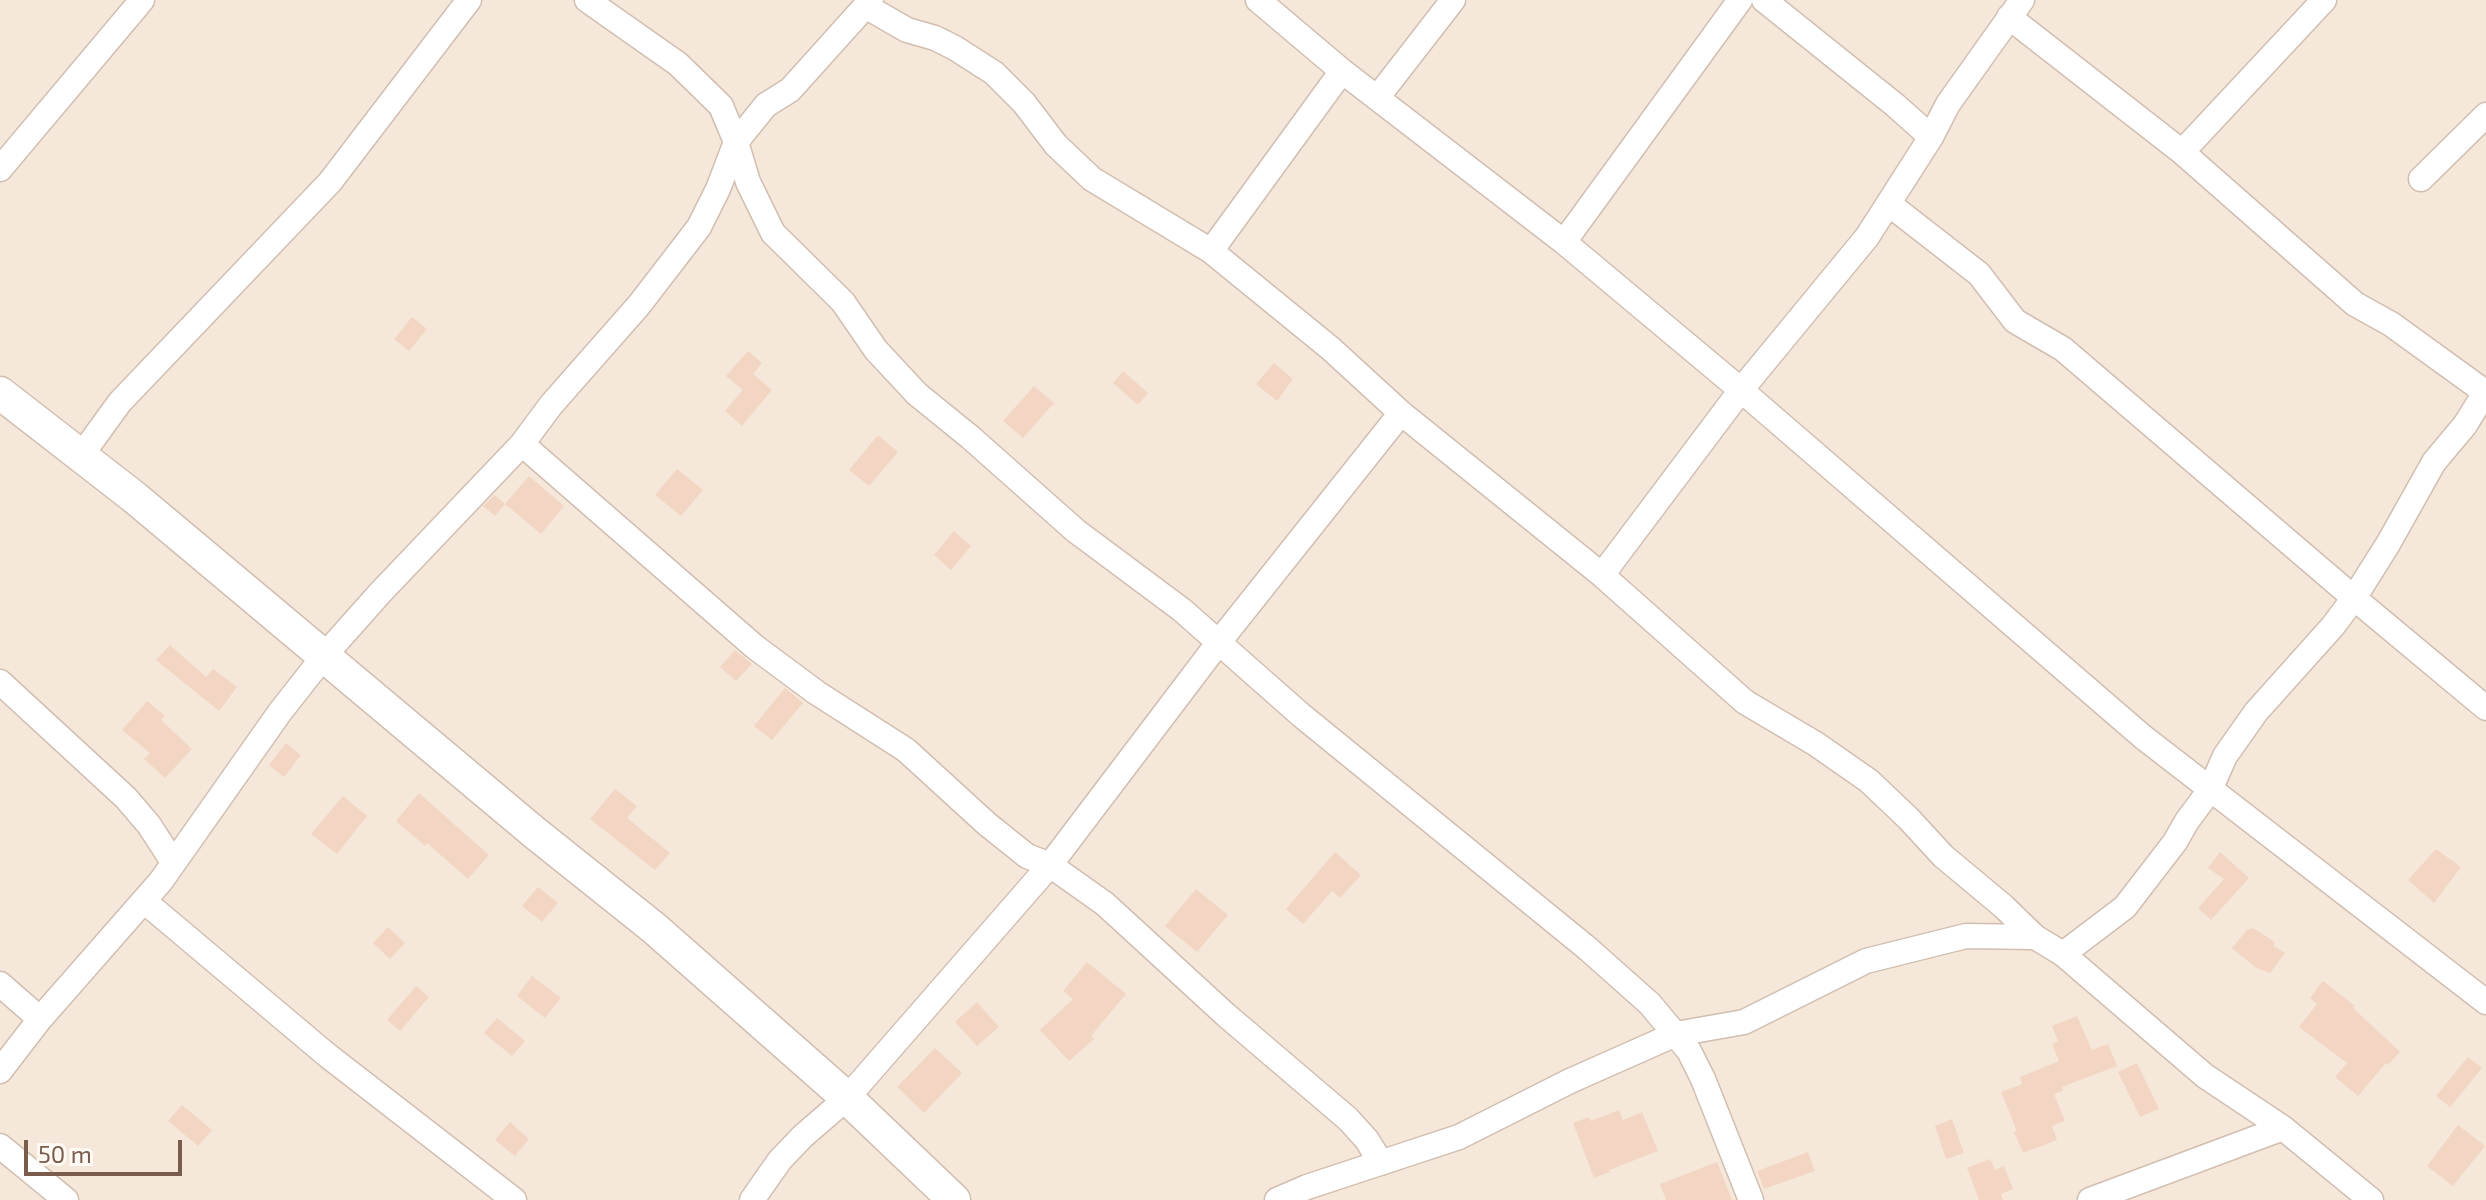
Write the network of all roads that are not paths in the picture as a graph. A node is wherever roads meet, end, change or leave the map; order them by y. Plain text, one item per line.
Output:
1 (142, 0) edge
2 (469, 0) edge
3 (587, 0) edge
4 (1258, 0) edge
5 (1453, 0) edge
6 (1740, 0) edge
7 (1764, 0) edge
8 (2324, 0) edge
9 (869, 3) edge
10 (2015, 9) edge
11 (1342, 71) junction
12 (1377, 98) junction
13 (2486, 115) edge
14 (1931, 137) junction
15 (736, 142) junction
16 (2182, 152) junction
17 (0, 169) edge
18 (2421, 179) dead end
19 (1889, 204) junction
20 (1564, 242) junction
21 (1211, 251) junction
22 (1741, 390) junction
23 (2485, 392) edge
24 (0, 393) edge
25 (1401, 413) junction
26 (522, 444) junction
27 (80, 457) junction
28 (1602, 575) junction
29 (2354, 598) junction
30 (1219, 642) junction
31 (324, 656) junction
32 (0, 682) edge
33 (2486, 708) edge
34 (2210, 790) junction
35 (173, 862) junction
36 (1050, 865) junction
37 (144, 901) junction
38 (2035, 937) junction
39 (2063, 954) junction
40 (0, 984) edge
41 (2486, 1002) edge
42 (40, 1019) junction
43 (1676, 1034) junction
44 (0, 1071) edge
45 (847, 1098) junction
46 (2283, 1128) junction
47 (0, 1146) edge
48 (1381, 1163) junction
49 (66, 1200) edge
50 (514, 1200) edge
51 (752, 1200) edge
52 (954, 1200) edge
53 (1277, 1200) edge
54 (1751, 1200) edge
55 (2090, 1200) edge
56 (2371, 1200) edge

1 - 17 street
2 - 27 street
3 - 15 street
4 - 11 street
5 - 12 street
6 - 20 street
7 - 14 street
8 - 16 street
9 - 15 street
9 - 21 street
10 - 14 street
10 - 16 street
11 - 12 street
11 - 21 street
12 - 20 street
13 - 18 street
14 - 19 street
15 - 26 street
15 - 30 street
16 - 23 street
19 - 22 street
19 - 29 street
20 - 22 street
21 - 25 street
22 - 28 street
22 - 34 street
23 - 29 street
24 - 27 street
25 - 28 street
25 - 30 street
26 - 31 street
26 - 36 street
27 - 31 street
28 - 38 street
29 - 33 street
29 - 34 street
30 - 36 street
30 - 43 street
31 - 35 street
31 - 45 street
32 - 35 street
34 - 39 street
34 - 41 street
35 - 37 street
36 - 45 street
36 - 48 street
37 - 42 street
37 - 50 street
38 - 39 street
38 - 43 street
39 - 46 street
40 - 42 street
42 - 44 street
43 - 48 street
43 - 54 street
45 - 51 street
45 - 52 street
46 - 55 street
46 - 56 street
47 - 49 street
48 - 53 street

